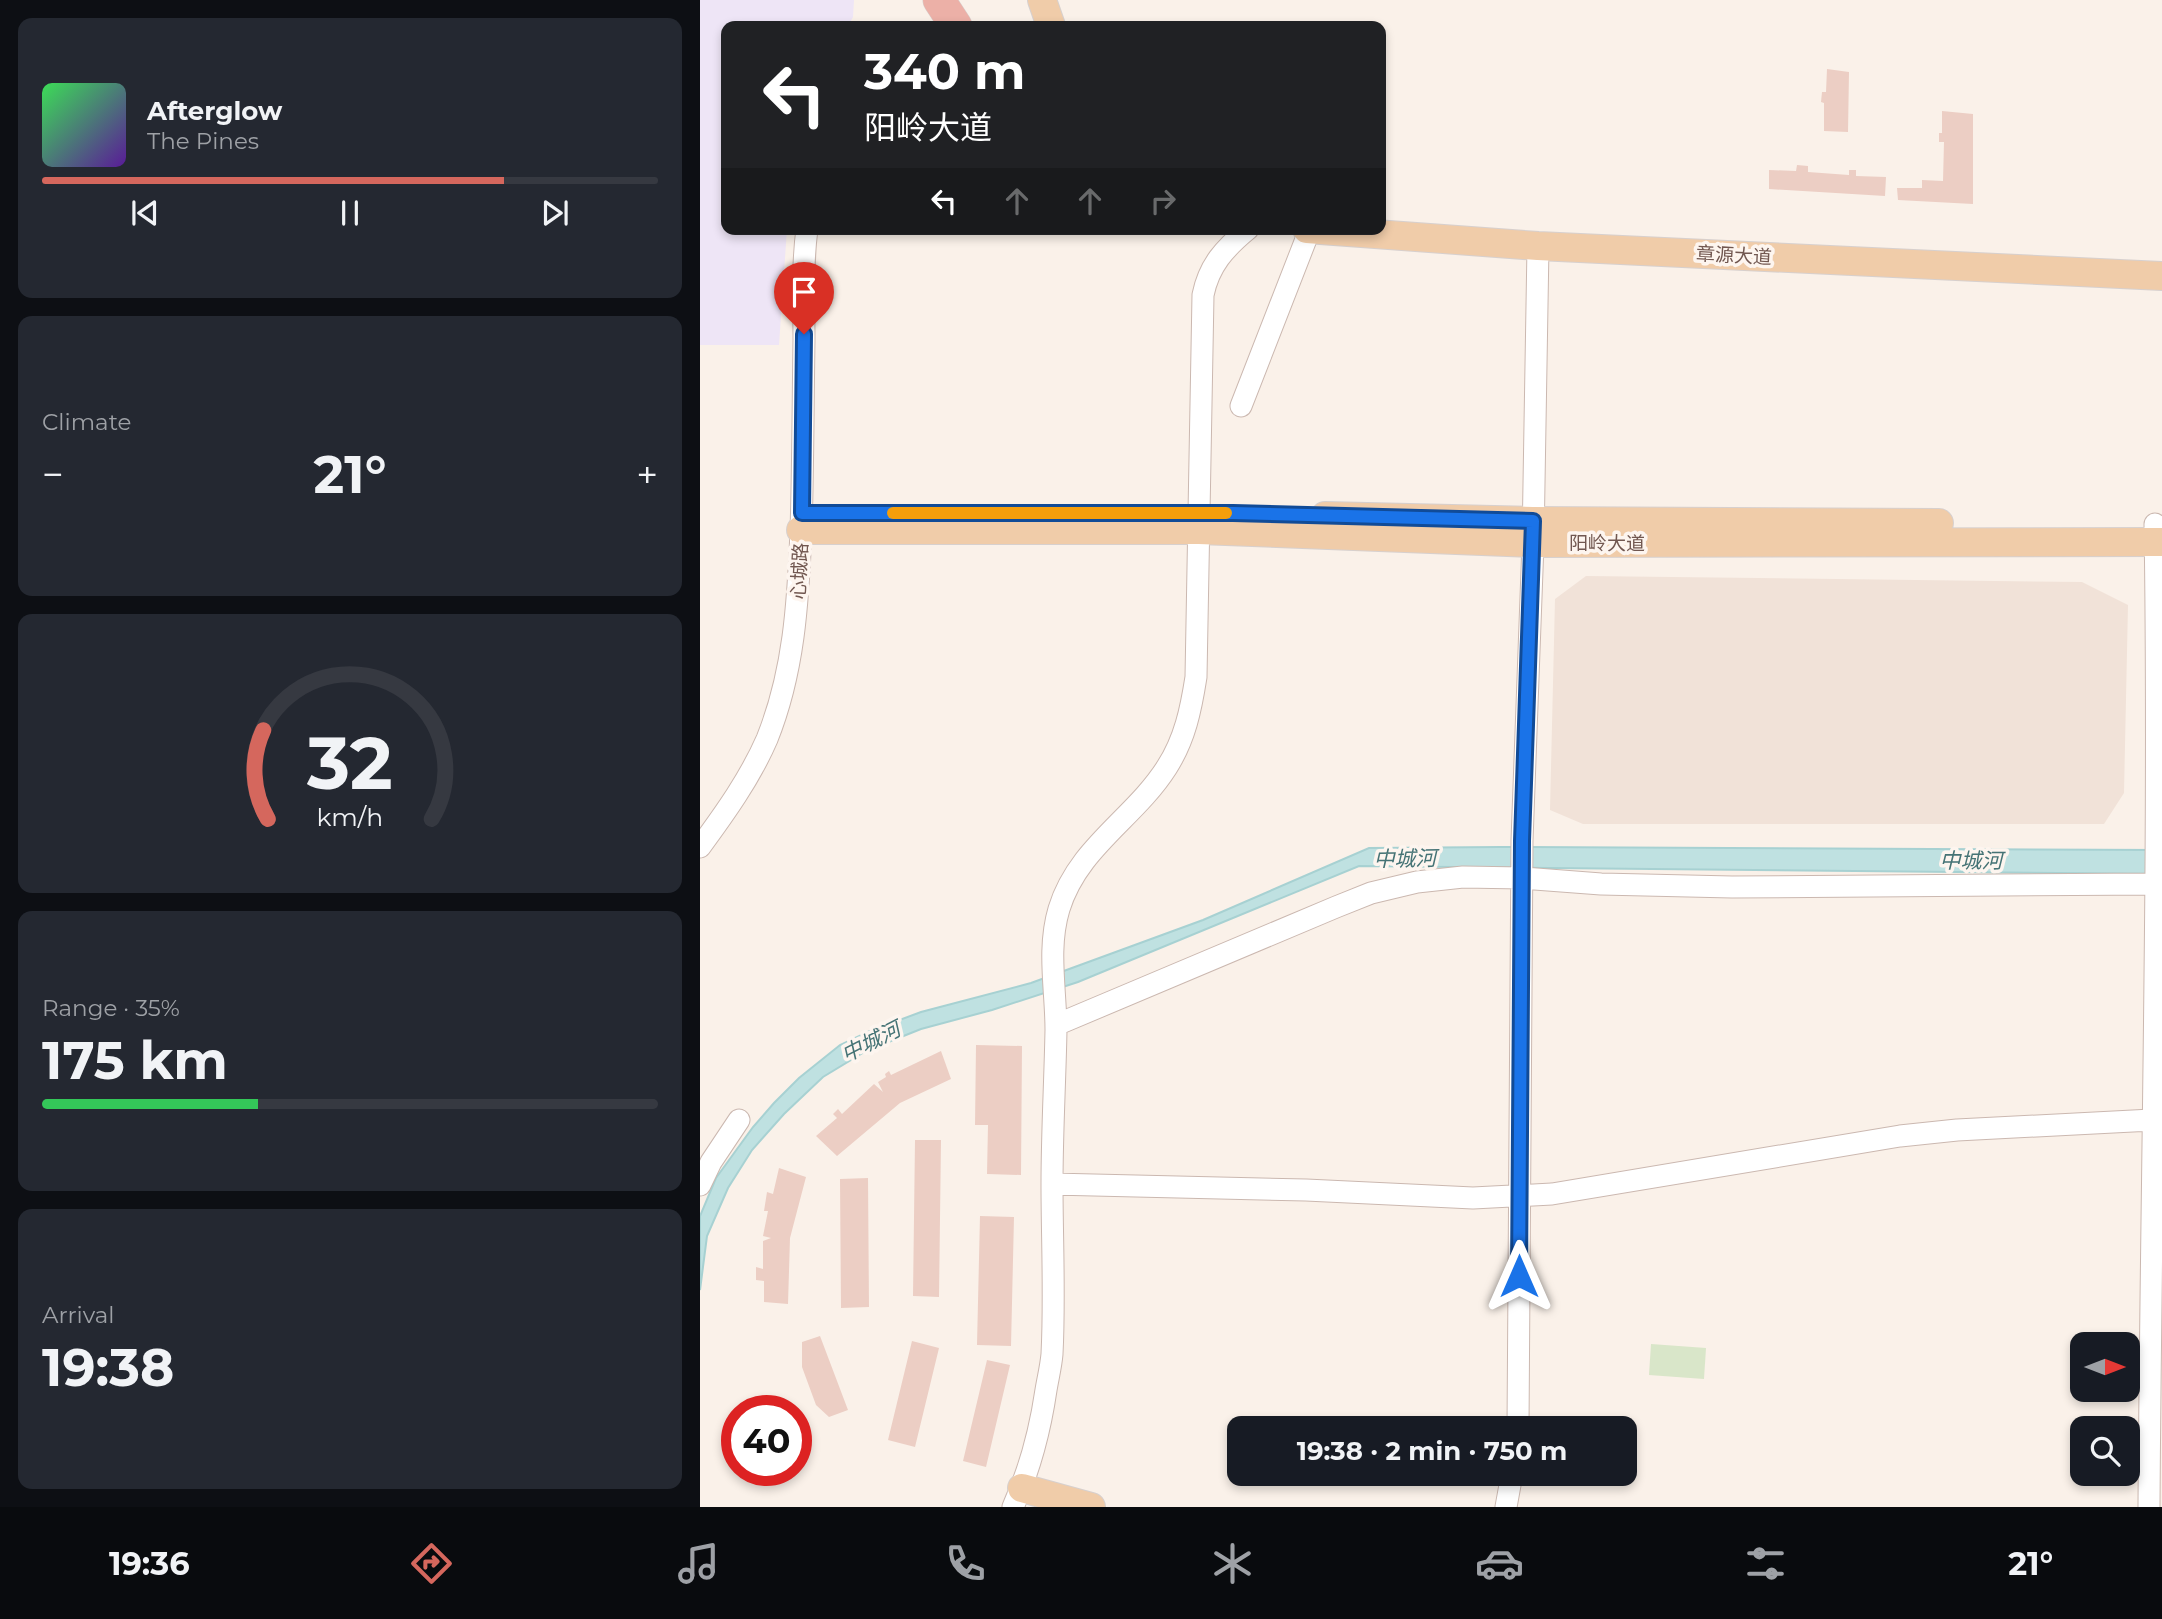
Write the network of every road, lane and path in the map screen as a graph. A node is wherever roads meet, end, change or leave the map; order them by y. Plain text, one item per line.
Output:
1 (939, 0) edge
2 (958, 0) edge
3 (1042, 0) edge
4 (953, 21) edge
5 (971, 21) edge
6 (1049, 21) edge
7 (1386, 217) edge
8 (807, 235) edge
9 (1240, 235) edge
10 (1307, 235) edge
11 (1381, 235) edge
12 (1538, 246) junction
13 (2162, 257) edge
14 (2162, 276) edge
15 (1241, 405) dead end
16 (801, 521) junction
17 (1199, 522) junction
18 (1533, 532) junction
19 (2159, 533) edge
20 (2159, 831) edge
21 (700, 846) edge
22 (1522, 878) junction
23 (2155, 884) junction
24 (1056, 1025) junction
25 (739, 1119) dead end
26 (2152, 1120) junction
27 (1052, 1184) junction
28 (700, 1185) edge
29 (1519, 1197) junction
30 (1518, 1416) edge
31 (1510, 1486) edge
32 (1018, 1497) edge
33 (1091, 1507) edge
34 (1506, 1507) edge
35 (2148, 1507) edge

1 - 4 highway
2 - 5 highway
3 - 6 main road
7 - 13 main road, 章源大道
8 - 16 street, 心城路
9 - 17 street
10 - 15 street
11 - 12 main road, 章源大道
12 - 14 main road, 章源大道
12 - 18 street
16 - 17 main road, 阳岭大道
16 - 21 street, 心城路
17 - 18 main road, 阳岭大道
17 - 24 street
18 - 19 main road, 阳岭大道
18 - 22 street
19 - 20 street
20 - 23 street
22 - 23 street
22 - 24 street
22 - 29 street
23 - 26 street
24 - 27 street
25 - 28 street
26 - 29 street
26 - 35 street
27 - 29 street
27 - 32 street
29 - 30 street
31 - 34 street
32 - 33 main road

